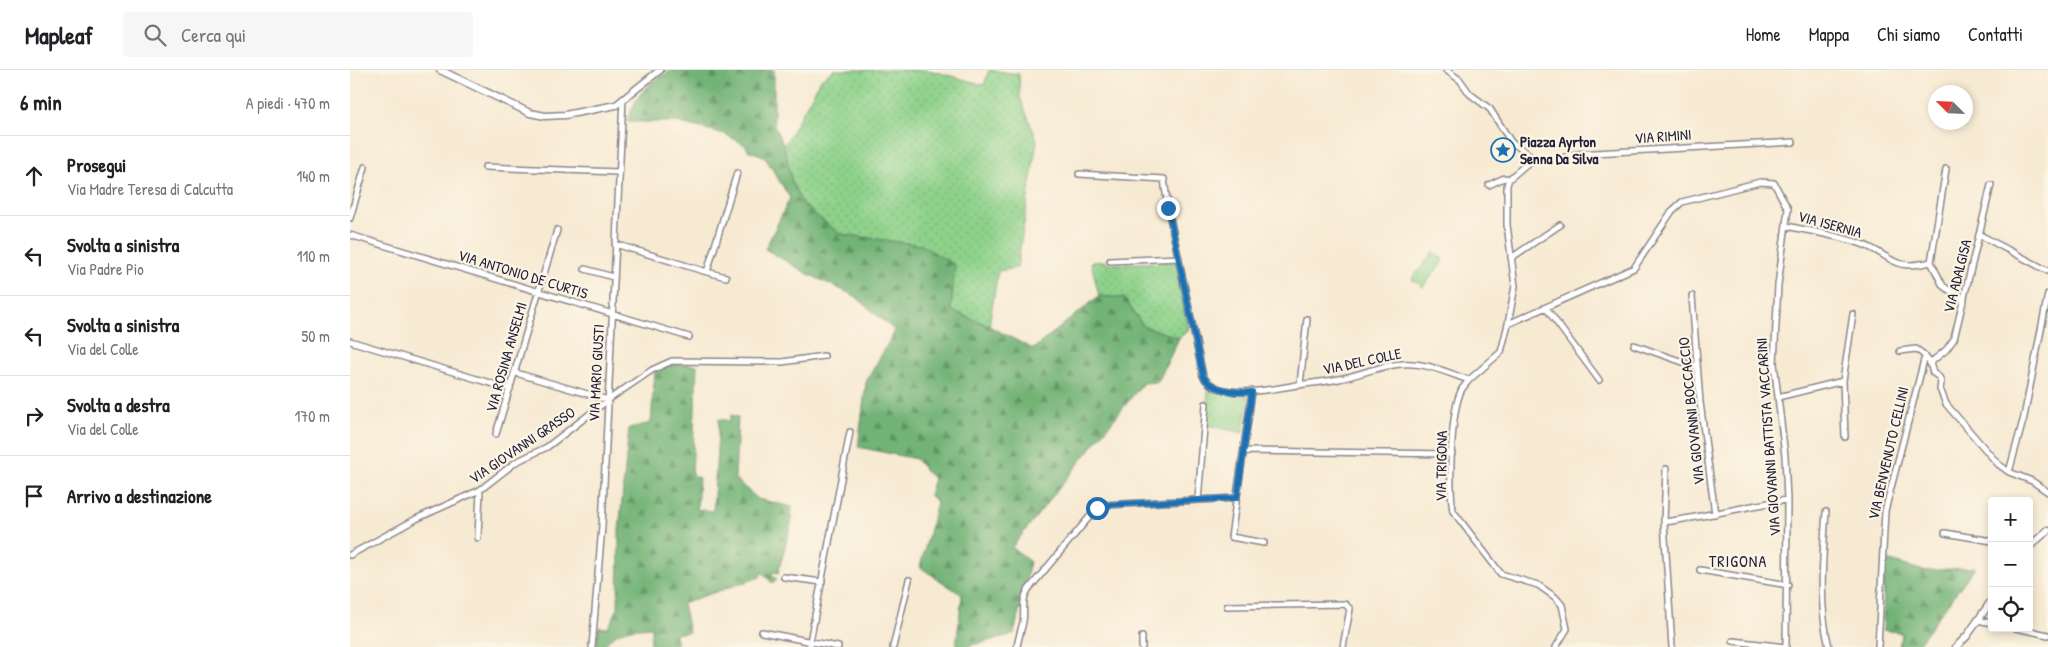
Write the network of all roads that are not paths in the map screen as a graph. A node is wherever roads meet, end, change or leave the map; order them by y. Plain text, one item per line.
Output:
1 (440, 70) edge
2 (660, 70) edge
3 (1446, 70) edge
4 (623, 100) junction
5 (1793, 142) dead end
6 (1536, 159) junction
7 (366, 167) dead end
8 (485, 167) dead end
9 (1946, 169) dead end
10 (618, 172) junction
11 (736, 173) dead end
12 (1079, 174) dead end
13 (1509, 179) junction
14 (1490, 185) dead end
15 (1991, 185) dead end
16 (350, 218) edge
17 (1560, 225) dead end
18 (1786, 226) junction
19 (557, 230) dead end
20 (350, 235) edge
21 (1980, 235) junction
22 (615, 244) junction
23 (1179, 258) junction
24 (1511, 258) junction
25 (1110, 261) dead end
26 (1931, 262) junction
27 (586, 269) dead end
28 (2048, 271) edge
29 (707, 272) junction
30 (613, 277) junction
31 (726, 277) dead end
32 (538, 291) junction
33 (2048, 294) edge
34 (1692, 296) dead end
35 (1964, 300) junction
36 (1546, 308) junction
37 (612, 314) junction
38 (1853, 314) dead end
39 (2046, 317) edge
40 (1307, 319) dead end
41 (1508, 324) junction
42 (690, 337) dead end
43 (350, 341) edge
44 (1634, 345) dead end
45 (1900, 351) dead end
46 (824, 356) dead end
47 (1924, 356) junction
48 (1930, 363) junction
49 (1697, 367) junction
50 (516, 373) junction
51 (1469, 380) junction
52 (1598, 380) dead end
53 (1843, 380) junction
54 (1300, 385) junction
55 (510, 389) junction
56 (1252, 392) junction
57 (1778, 398) junction
58 (608, 400) junction
59 (1206, 404) dead end
60 (850, 432) dead end
61 (496, 434) dead end
62 (1845, 437) dead end
63 (1244, 450) junction
64 (1452, 454) junction
65 (1666, 469) dead end
66 (2009, 472) junction
67 (480, 490) junction
68 (2048, 492) edge
69 (1237, 498) junction
70 (1198, 500) junction
71 (1787, 500) junction
72 (1826, 512) dead end
73 (1715, 514) junction
74 (1664, 522) junction
75 (2048, 530) edge
76 (1945, 533) dead end
77 (478, 538) dead end
78 (1988, 540) edge
79 (1264, 543) dead end
80 (2033, 543) edge
81 (350, 555) edge
82 (1700, 570) dead end
83 (784, 577) dead end
84 (909, 580) dead end
85 (822, 582) junction
86 (1788, 585) junction
87 (1227, 606) dead end
88 (1988, 606) edge
89 (1978, 620) junction
90 (1988, 622) edge
91 (762, 632) dead end
92 (2033, 632) edge
93 (2048, 635) edge
94 (1142, 638) dead end
95 (1733, 641) dead end
96 (810, 644) edge
97 (592, 647) edge
98 (838, 647) edge
99 (893, 647) edge
100 (1017, 647) edge
101 (1142, 647) edge
102 (1343, 647) edge
103 (1556, 647) edge
104 (1672, 647) edge
105 (1786, 647) edge
106 (1829, 647) edge
107 (1878, 647) edge
108 (1956, 647) edge

1 - 4 street
2 - 4 street
3 - 6 street
4 - 10 street, VIA MARIO GIUSTI
5 - 6 street, VIA RIMINI
6 - 13 street
7 - 16 street
8 - 10 street
9 - 26 street
10 - 22 street, VIA MARIO GIUSTI
11 - 29 street
12 - 23 street, VIA DEL COLLE
13 - 14 street
13 - 24 street
15 - 21 street, VIA ADALGISA
17 - 24 street
18 - 26 street, VIA ISERNIA
18 - 36 street, VIA GIOVANNI BATTISTA VACCARINI
18 - 57 street, VIA GIOVANNI BATTISTA VACCARINI
19 - 32 street, VIA ROSINA ANSELMI
20 - 32 street, VIA ANTONIO DE CURTIS
21 - 28 street
21 - 35 street, VIA ADALGISA
22 - 29 street
22 - 30 street, VIA MARIO GIUSTI
23 - 25 street
23 - 56 street, VIA DEL COLLE
24 - 41 street
26 - 35 street
27 - 30 street
29 - 31 street
30 - 37 street, VIA MARIO GIUSTI
32 - 37 street, VIA ANTONIO DE CURTIS
32 - 50 street, VIA ROSINA ANSELMI
33 - 39 street
34 - 49 street, VIA GIOVANNI BOCCACCIO
35 - 48 street, VIA ADALGISA
36 - 41 street
36 - 52 street
37 - 42 street, VIA ANTONIO DE CURTIS
37 - 58 street, VIA MARIO GIUSTI
38 - 53 street
39 - 66 street
40 - 54 street
41 - 51 street
43 - 55 street
44 - 49 street
45 - 47 street
46 - 58 street, VIA GIOVANNI GRASSO
47 - 48 street
47 - 107 street, VIA BENVENUTO CELLINI
48 - 66 street
49 - 73 street, VIA GIOVANNI BOCCACCIO
50 - 55 street, VIA ROSINA ANSELMI
50 - 58 street
51 - 54 street, VIA DEL COLLE
51 - 64 street, VIA TRIGONA
53 - 57 street
53 - 62 street
54 - 56 street, VIA DEL COLLE
55 - 61 street, VIA ROSINA ANSELMI
56 - 63 street
57 - 71 street, VIA GIOVANNI BATTISTA VACCARINI
58 - 67 street, VIA GIOVANNI GRASSO
58 - 97 street, VIA MARIO GIUSTI
59 - 70 street
60 - 85 street
63 - 64 street
63 - 69 street
64 - 103 street, VIA TRIGONA
65 - 74 street
66 - 68 street
67 - 77 street
67 - 81 street, VIA GIOVANNI GRASSO
69 - 70 street
69 - 79 street
70 - 100 street
71 - 73 street
71 - 86 street, VIA GIOVANNI BATTISTA VACCARINI
72 - 106 street
73 - 74 street
74 - 104 street
75 - 80 street
76 - 78 street
82 - 86 street
83 - 85 street
84 - 99 street
85 - 96 street
86 - 105 street, VIA GIOVANNI BATTISTA VACCARINI
87 - 102 street
88 - 89 street
89 - 90 street
89 - 108 street
91 - 96 street
92 - 93 street
94 - 101 street
95 - 105 street
96 - 98 street

